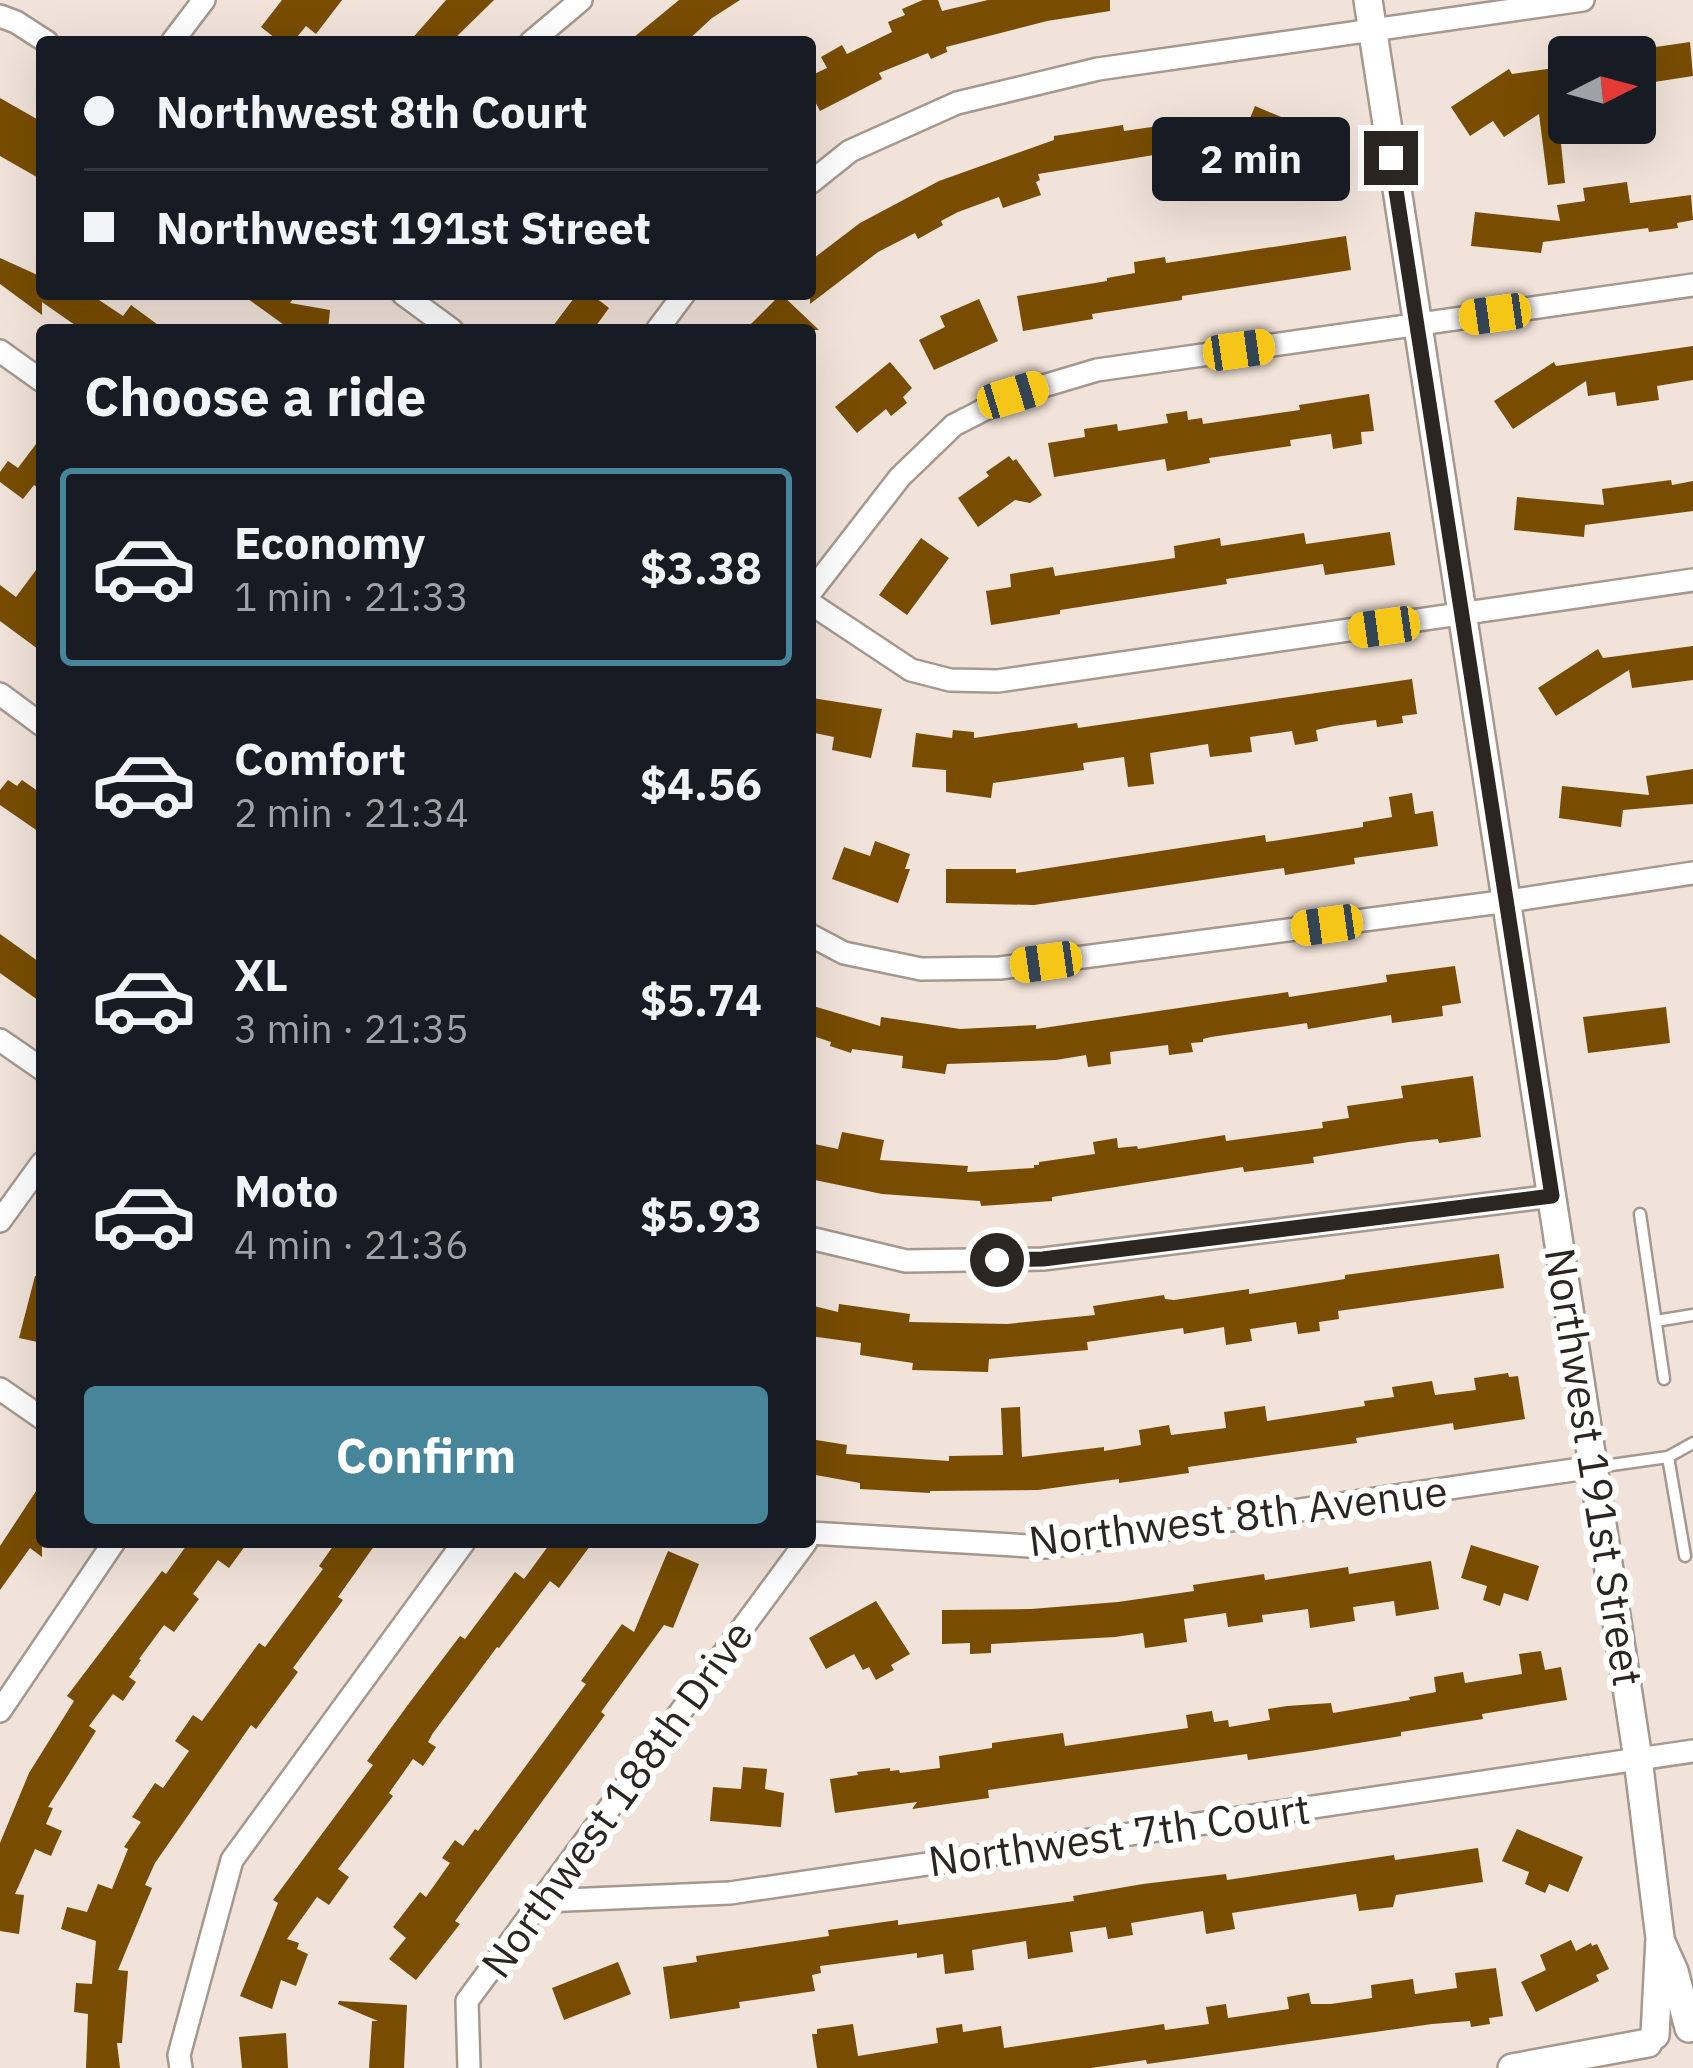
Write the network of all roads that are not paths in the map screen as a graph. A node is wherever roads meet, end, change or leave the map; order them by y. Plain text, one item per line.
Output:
1 (204, 0) edge
2 (581, 0) edge
3 (1368, 0) edge
4 (1582, 0) edge
5 (0, 16) edge
6 (1372, 31) junction
7 (38, 36) edge
8 (177, 36) edge
9 (538, 36) edge
10 (816, 178) edge
11 (1693, 285) edge
12 (411, 300) edge
13 (444, 324) edge
14 (1416, 326) junction
15 (0, 352) edge
16 (36, 377) edge
17 (1693, 580) edge
18 (816, 585) edge
19 (816, 607) edge
20 (1464, 616) junction
21 (0, 694) edge
22 (36, 721) edge
23 (1693, 873) edge
24 (1508, 901) junction
25 (816, 938) edge
26 (0, 1040) edge
27 (36, 1065) edge
28 (36, 1171) edge
29 (1552, 1196) junction
30 (1640, 1214) dead end
31 (0, 1221) edge
32 (816, 1239) edge
33 (1693, 1315) edge
34 (1656, 1321) junction
35 (1664, 1379) dead end
36 (0, 1389) edge
37 (36, 1414) edge
38 (1693, 1443) edge
39 (1668, 1456) junction
40 (1594, 1467) junction
41 (816, 1536) edge
42 (110, 1548) edge
43 (460, 1548) edge
44 (801, 1548) edge
45 (1685, 1556) dead end
46 (0, 1712) edge
47 (1693, 1750) edge
48 (1638, 1759) junction
49 (543, 1901) junction
50 (1660, 1938) junction
51 (1691, 2028) edge
52 (1649, 2048) edge
53 (181, 2068) edge
54 (470, 2068) edge
55 (1512, 2068) edge

1 - 8 street
2 - 9 street
3 - 6 street, Northwest 191st Street
4 - 6 street
5 - 7 street
6 - 10 street
6 - 14 street, Northwest 191st Street
11 - 14 street
12 - 13 street
14 - 18 street
14 - 20 street, Northwest 191st Street
15 - 16 street
17 - 20 street
19 - 20 street
20 - 24 street, Northwest 191st Street
21 - 22 street
23 - 24 street
24 - 25 street
24 - 29 street, Northwest 191st Street
26 - 27 street
28 - 31 street
29 - 32 street
29 - 40 street, Northwest 191st Street
30 - 34 lane
33 - 34 lane
34 - 35 lane
36 - 37 street
38 - 39 lane
39 - 40 lane
39 - 45 lane
40 - 41 street, Northwest 8th Avenue
40 - 48 street, Northwest 191st Street
42 - 46 street
43 - 53 street
44 - 49 street, Northwest 188th Drive
47 - 48 street, Northwest 7th Court
48 - 49 street, Northwest 7th Court
48 - 50 street, Northwest 191st Street
49 - 54 street, Northwest 188th Drive
50 - 51 street, Northwest 191st Street
50 - 52 street, Northwest 191st Street
51 - 52 street
52 - 55 street

